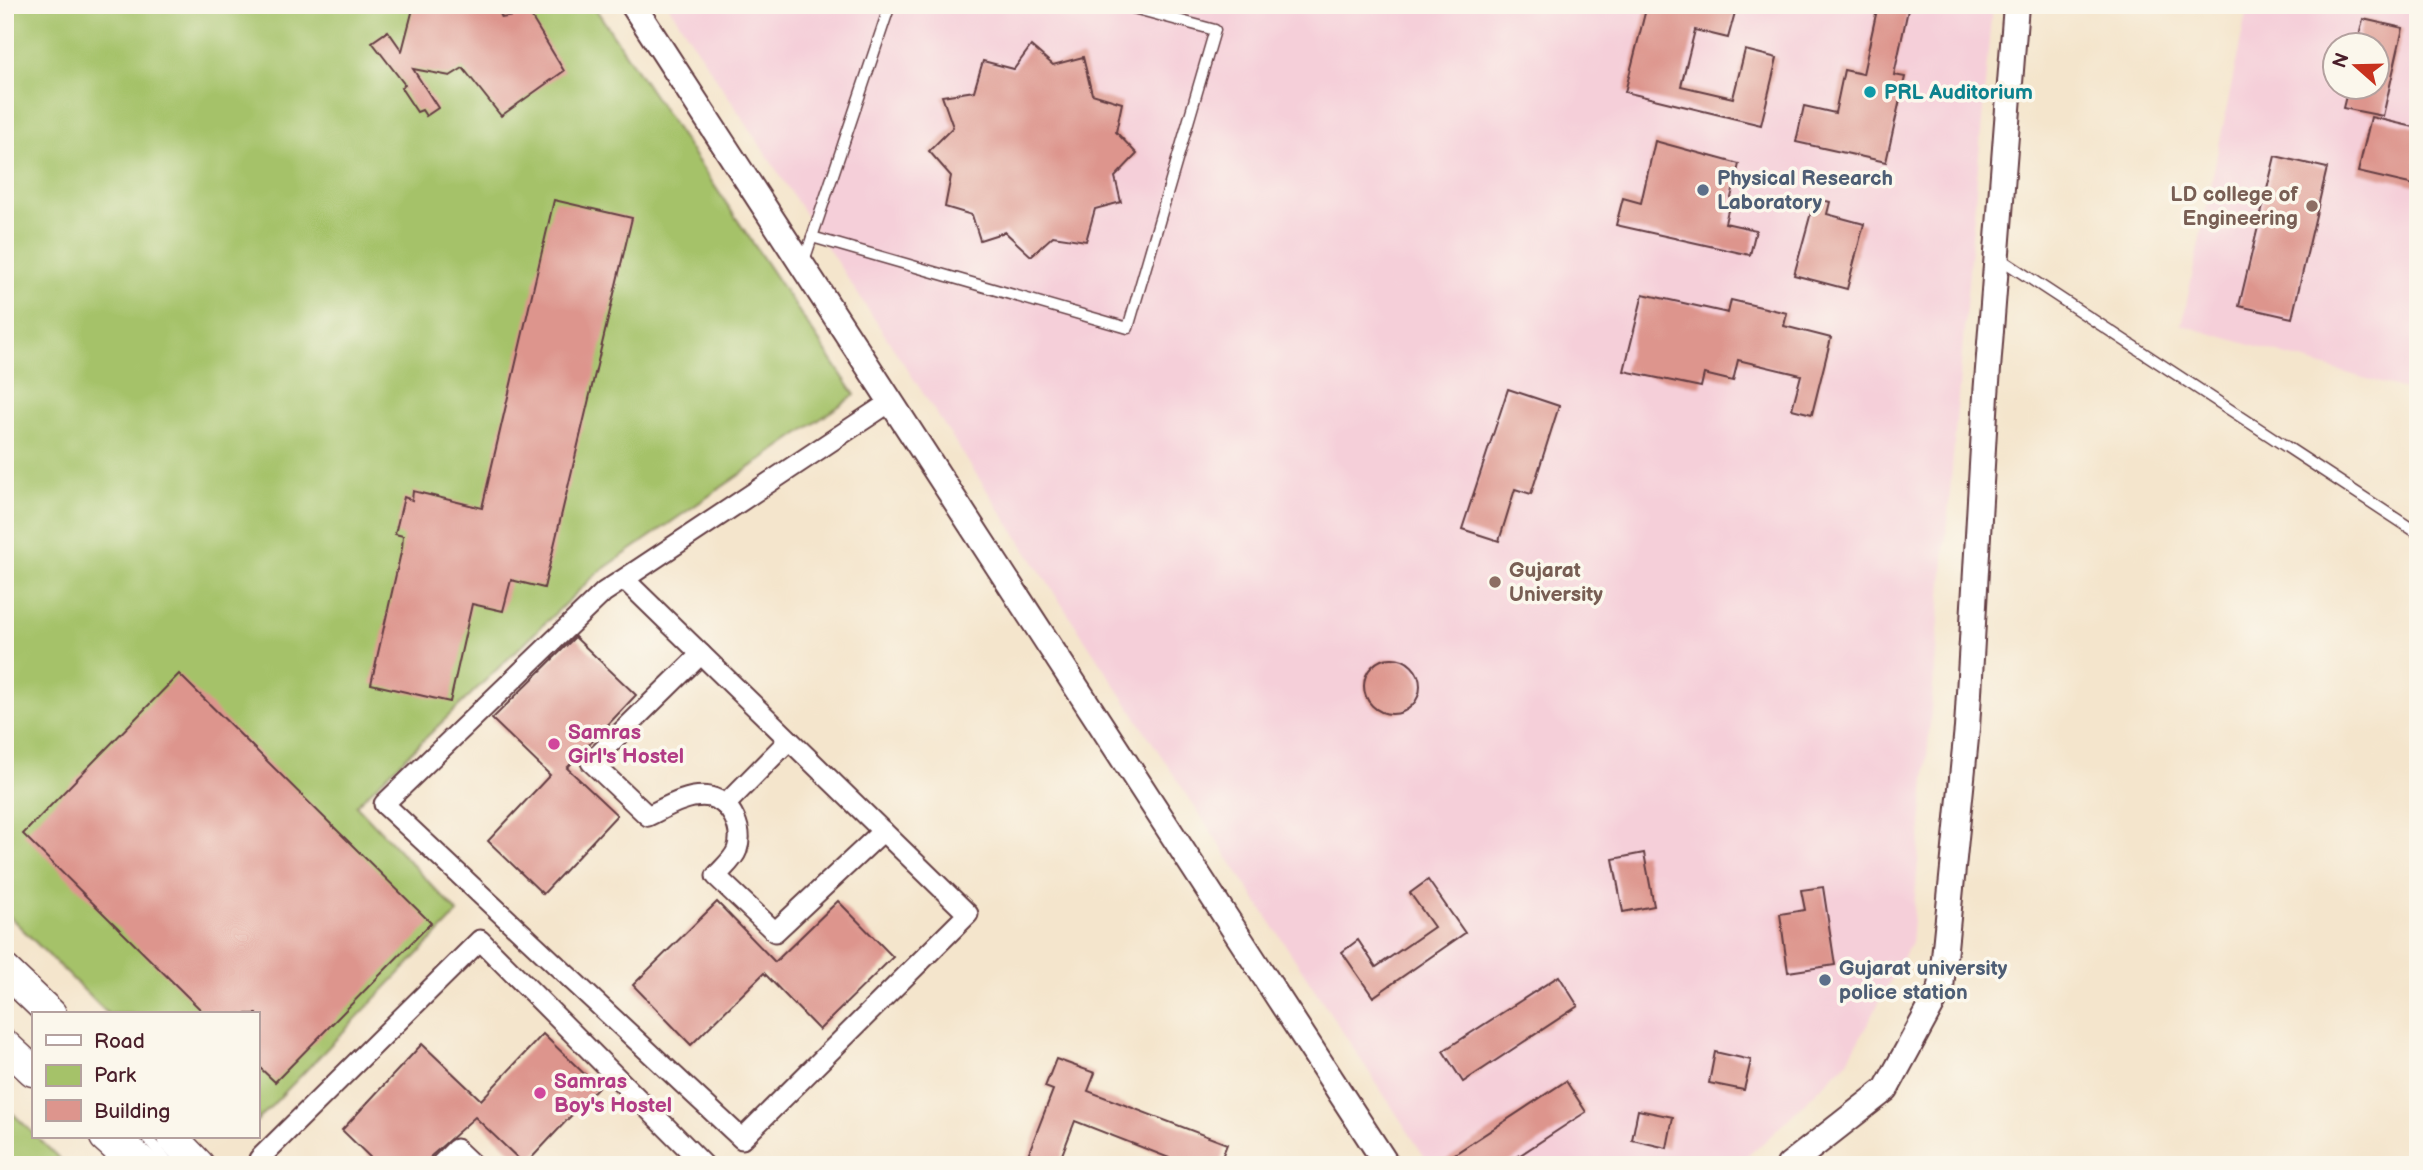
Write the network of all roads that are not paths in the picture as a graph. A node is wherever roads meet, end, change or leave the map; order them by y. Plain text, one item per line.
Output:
1 (633, 5) edge
2 (890, 5) edge
3 (1122, 5) edge
4 (2016, 5) edge
5 (812, 237) junction
6 (1996, 256) junction
7 (802, 266) junction
8 (890, 402) junction
9 (2418, 533) edge
10 (624, 579) junction
11 (701, 654) junction
12 (789, 740) junction
13 (725, 805) junction
14 (883, 831) junction
15 (5, 970) edge
16 (49, 1012) edge
17 (5, 1045) edge
18 (32, 1070) edge
19 (106, 1138) edge
20 (130, 1138) edge
21 (147, 1138) edge
22 (173, 1138) edge
23 (136, 1165) edge
24 (162, 1165) edge
25 (170, 1165) edge
26 (199, 1165) edge
27 (260, 1165) edge
28 (440, 1165) edge
29 (473, 1165) edge
30 (704, 1165) edge
31 (1387, 1165) edge
32 (1789, 1165) edge

1 - 7 street
2 - 5 lane
3 - 5 lane
4 - 6 street
5 - 7 lane
6 - 9 lane
6 - 32 street
7 - 8 street
8 - 10 street
8 - 31 street
10 - 11 street
10 - 14 street
11 - 12 street
11 - 13 street
12 - 13 street
12 - 14 street
13 - 14 street
15 - 16 main road
17 - 18 main road
19 - 23 main road
20 - 24 lane
21 - 25 lane
22 - 26 main road
27 - 30 street
28 - 29 street

